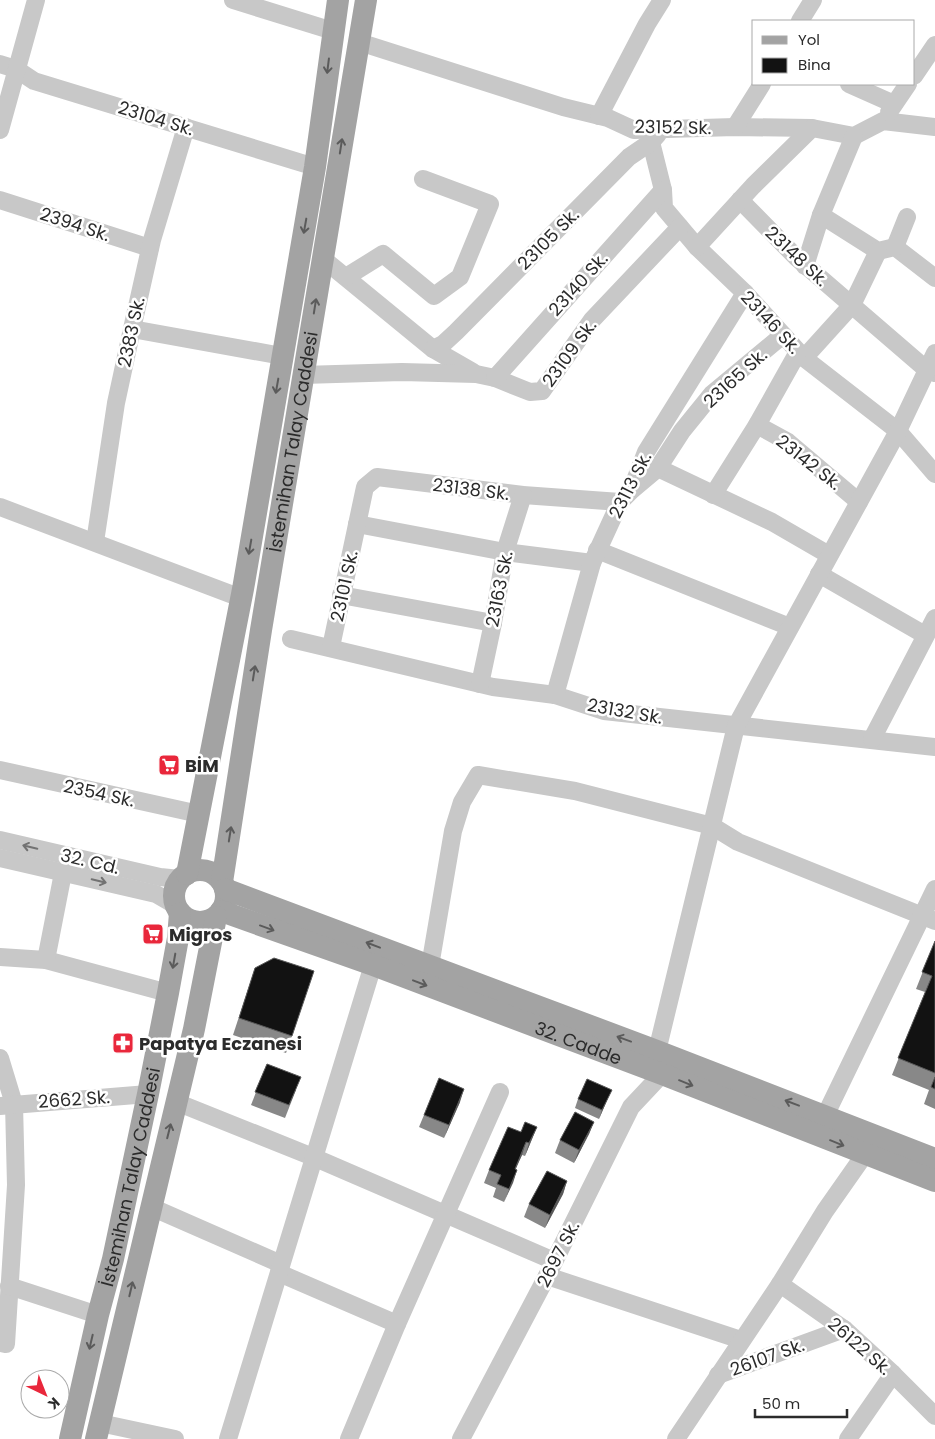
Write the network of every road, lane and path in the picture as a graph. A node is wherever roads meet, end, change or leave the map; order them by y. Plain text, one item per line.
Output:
1 (36, 0) edge
2 (232, 0) edge
3 (338, 0) edge
4 (366, 0) edge
5 (662, 0) edge
6 (813, 0) edge
7 (801, 20) edge
8 (332, 31) junction
9 (358, 42) junction
10 (935, 45) edge
11 (8, 66) edge
12 (915, 75) edge
13 (761, 85) edge
14 (851, 85) edge
15 (907, 85) edge
16 (894, 104) junction
17 (599, 116) junction
18 (883, 121) junction
19 (186, 127) junction
20 (735, 127) junction
21 (935, 127) edge
22 (812, 128) junction
23 (663, 129) junction
24 (0, 130) edge
25 (854, 136) junction
26 (651, 142) junction
27 (315, 167) junction
28 (423, 179) dead end
29 (663, 190) junction
30 (0, 200) edge
31 (740, 200) junction
32 (821, 215) junction
33 (907, 217) dead end
34 (680, 227) junction
35 (697, 247) junction
36 (895, 247) junction
37 (150, 248) junction
38 (878, 251) junction
39 (322, 258) junction
40 (806, 266) junction
41 (346, 277) junction
42 (935, 278) edge
43 (744, 293) junction
44 (852, 305) junction
45 (132, 329) junction
46 (783, 335) junction
47 (433, 349) junction
48 (935, 353) edge
49 (801, 355) junction
50 (282, 356) junction
51 (931, 371) edge
52 (476, 374) junction
53 (303, 375) junction
54 (495, 378) junction
55 (757, 425) junction
56 (898, 431) junction
57 (658, 468) junction
58 (935, 474) edge
59 (712, 495) junction
60 (523, 496) junction
61 (625, 496) junction
62 (859, 502) junction
63 (0, 507) edge
64 (357, 524) junction
65 (95, 542) junction
66 (505, 552) junction
67 (829, 555) junction
68 (594, 557) junction
69 (819, 574) junction
70 (341, 595) junction
71 (241, 598) junction
72 (935, 618) edge
73 (493, 623) junction
74 (790, 627) junction
75 (925, 635) junction
76 (290, 639) dead end
77 (331, 647) junction
78 (480, 684) junction
79 (555, 695) junction
80 (736, 726) junction
81 (872, 740) junction
82 (935, 747) edge
83 (0, 770) edge
84 (199, 814) junction
85 (712, 826) junction
86 (0, 840) edge
87 (0, 858) edge
88 (63, 873) junction
89 (183, 876) junction
90 (224, 886) junction
91 (935, 889) edge
92 (178, 909) junction
93 (218, 914) junction
94 (929, 918) edge
95 (0, 957) edge
96 (46, 960) junction
97 (373, 965) junction
98 (430, 966) junction
99 (168, 994) junction
100 (657, 1051) junction
101 (0, 1058) edge
102 (662, 1074) junction
103 (500, 1092) dead end
104 (148, 1094) junction
105 (176, 1102) junction
106 (7, 1105) edge
107 (825, 1116) junction
108 (865, 1154) junction
109 (313, 1157) junction
110 (935, 1159) edge
111 (935, 1181) edge
112 (151, 1207) junction
113 (446, 1215) junction
114 (280, 1269) junction
115 (550, 1269) junction
116 (780, 1284) junction
117 (10, 1286) junction
118 (98, 1315) junction
119 (397, 1324) junction
120 (844, 1329) junction
121 (741, 1340) junction
122 (0, 1343) edge
123 (893, 1374) junction
124 (718, 1375) junction
125 (935, 1416) edge
126 (98, 1431) edge
127 (70, 1439) edge
128 (175, 1439) edge
129 (228, 1439) edge
130 (349, 1439) edge
131 (460, 1439) edge
132 (676, 1439) edge
133 (848, 1439) edge

1 - 11 street
2 - 8 street
3 - 8 main road, İstemihan Talay Caddesi
4 - 9 main road, İstemihan Talay Caddesi
5 - 17 street
6 - 7 street
8 -> 27 main road, İstemihan Talay Caddesi
9 - 17 street, 23152 Sk.
39 -> 9 main road, İstemihan Talay Caddesi
10 - 12 street
11 - 19 street, 23104 Sk.
11 - 24 street
13 - 20 street
14 - 16 street
15 - 16 street
16 - 18 street
17 - 23 street, 23152 Sk.
18 - 21 street
18 - 25 street
19 - 27 street, 23104 Sk.
19 - 37 street, 2383 Sk.
20 - 22 street, 23152 Sk.
20 - 23 street, 23152 Sk.
22 - 25 street, 23152 Sk.
22 - 31 street
23 - 26 street, 23105 Sk.
25 - 32 street
26 - 29 street, 23146 Sk.
26 - 47 street, 23105 Sk.
27 -> 50 main road, İstemihan Talay Caddesi
28 - 41 street
29 - 34 street, 23146 Sk.
29 - 54 street, 23140 Sk.
30 - 37 street, 2394 Sk.
31 - 35 street
31 - 40 street, 23148 Sk.
32 - 38 street
32 - 40 street
33 - 36 street
34 - 35 street, 23146 Sk.
34 - 54 street, 23109 Sk.
35 - 43 street, 23146 Sk.
36 - 38 street
36 - 42 street
37 - 45 street, 2383 Sk.
38 - 44 street
39 - 41 street
53 -> 39 main road, İstemihan Talay Caddesi
40 - 44 street, 23148 Sk.
41 - 47 street
43 - 46 street, 23146 Sk.
43 - 61 street, 23113 Sk.
44 - 49 street
44 - 51 street, 23148 Sk.
45 - 50 street
45 - 65 street, 2383 Sk.
46 - 49 street, 23146 Sk.
46 - 57 street, 23165 Sk.
47 - 52 street
48 - 51 street
49 - 55 street
49 - 56 street, 23146 Sk.
50 -> 71 main road, İstemihan Talay Caddesi
51 - 56 street
52 - 53 street, 23109 Sk.
52 - 54 street, 23109 Sk.
90 -> 53 main road, İstemihan Talay Caddesi
55 - 59 street
55 - 62 street, 23142 Sk.
56 - 58 street, 23146 Sk.
56 - 62 street
57 - 59 street
57 - 61 street, 23165 Sk.
59 - 67 street
60 - 61 street, 23138 Sk.
60 - 64 street, 23138 Sk.
60 - 66 street, 23163 Sk.
61 - 68 street, 23113 Sk.
62 - 67 street
63 - 65 street
64 - 66 street
64 - 70 street, 23101 Sk.
65 - 71 street
66 - 68 street
66 - 73 street, 23163 Sk.
67 - 69 street
68 - 74 street
68 - 79 street, 23113 Sk.
69 - 74 street
69 - 75 street
70 - 73 street
70 - 77 street, 23101 Sk.
71 - 84 main road, İstemihan Talay Caddesi
72 - 75 street
73 - 78 street, 23163 Sk.
74 - 80 street
75 - 81 street
76 - 77 street, 23132 Sk.
77 - 78 street, 23132 Sk.
78 - 79 street, 23132 Sk.
79 - 80 street, 23132 Sk.
80 - 81 street, 23132 Sk.
80 - 85 street
81 - 82 street, 23132 Sk.
83 - 84 street, 2354 Sk.
84 - 89 main road, İstemihan Talay Caddesi
85 - 94 street
85 - 98 street
85 - 100 street
89 -> 86 street, 32. Cd.
87 - 88 street, 32. Cd.
88 -> 92 street, 32. Cd.
88 - 96 street
89 - 90 main road
89 - 92 main road
90 - 93 main road
98 -> 90 main road, 32. Cadde
91 - 94 street
92 - 93 main road
92 -> 99 main road, İstemihan Talay Caddesi
93 -> 97 main road, 32. Cadde
93 - 105 main road, İstemihan Talay Caddesi
94 - 107 street
95 - 96 street
96 - 99 street
97 -> 102 main road, 32. Cadde
97 - 109 street
100 -> 98 main road, 32. Cadde
99 - 104 main road, İstemihan Talay Caddesi
107 -> 100 main road, 32. Cadde
101 - 106 street
102 -> 108 main road, 32. Cadde
102 - 115 street, 2697 Sk.
103 - 113 street
104 - 106 street, 2662 Sk.
104 - 118 main road, İstemihan Talay Caddesi
105 - 109 street
112 -> 105 main road, İstemihan Talay Caddesi
106 - 117 street
107 - 110 main road, 32. Cadde
108 - 111 main road, 32. Cadde
108 - 116 street
109 - 113 street
109 - 114 street
112 - 114 street
126 -> 112 main road, İstemihan Talay Caddesi
113 - 115 street
113 - 119 street
114 - 119 street
114 - 129 street
115 - 121 street
115 - 131 street, 2697 Sk.
116 - 120 street, 26122 Sk.
116 - 121 street
117 - 118 street
117 - 122 street
118 -> 127 main road, İstemihan Talay Caddesi
119 - 130 street
120 - 123 street, 26122 Sk.
120 - 124 street, 26107 Sk.
121 - 124 street
123 - 125 street, 26122 Sk.
123 - 133 street
124 - 132 street
126 - 128 street

